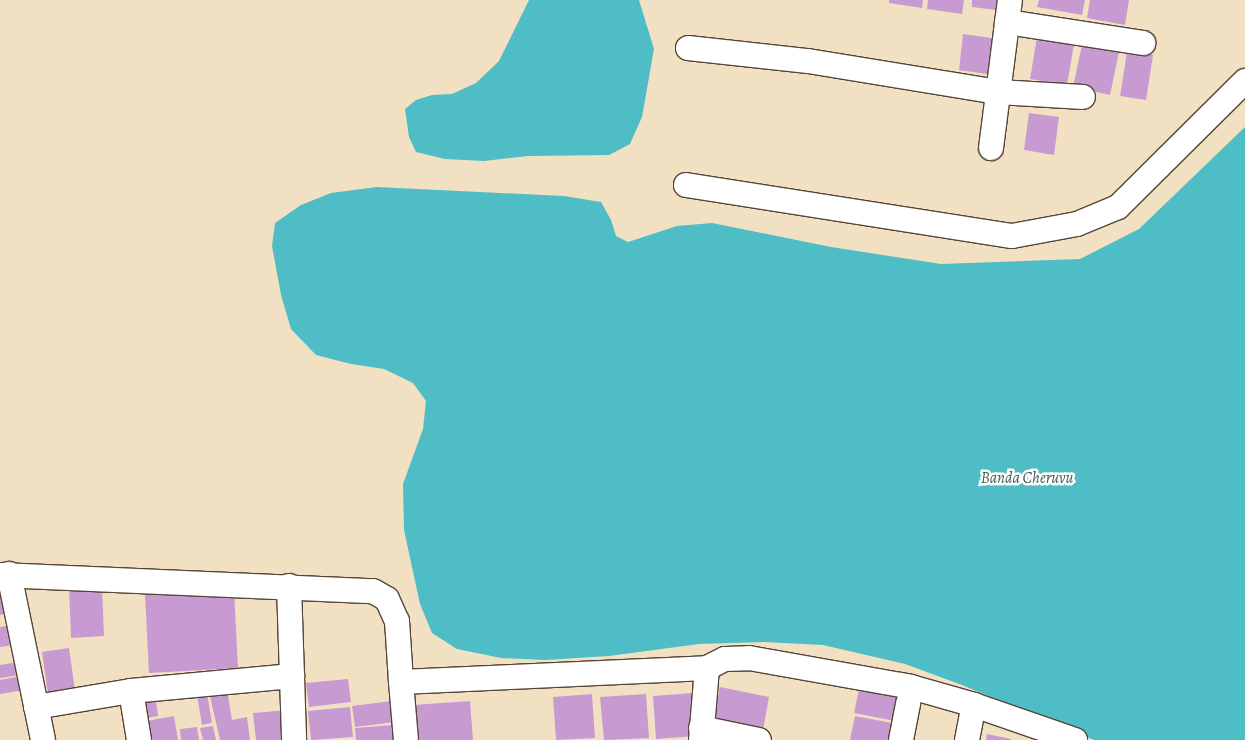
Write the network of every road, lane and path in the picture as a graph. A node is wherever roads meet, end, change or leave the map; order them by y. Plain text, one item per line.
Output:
1 (1009, 11) edge
2 (1143, 44) dead end
3 (688, 48) dead end
4 (1245, 81) edge
5 (998, 92) junction
6 (1083, 97) dead end
7 (990, 148) dead end
8 (686, 186) dead end
9 (4, 574) edge
10 (288, 586) junction
11 (707, 668) junction
12 (292, 676) junction
13 (401, 682) junction
14 (131, 691) junction
15 (908, 703) dead end
16 (974, 705) junction
17 (36, 707) junction
18 (701, 734) edge
19 (43, 740) edge
20 (139, 740) edge
21 (294, 740) edge
22 (406, 740) edge
23 (759, 740) edge
24 (901, 740) edge
25 (967, 740) edge
26 (1075, 740) edge

1 - 2 street
1 - 5 street
3 - 5 street
4 - 8 street
5 - 6 street
5 - 7 street
9 - 10 street
9 - 17 street
10 - 12 street
10 - 13 street
11 - 13 street
11 - 16 street
11 - 18 street
12 - 14 street
12 - 21 street
13 - 22 street
14 - 17 street
14 - 20 street
15 - 24 street
16 - 25 street
16 - 26 street
17 - 19 street
18 - 23 street

